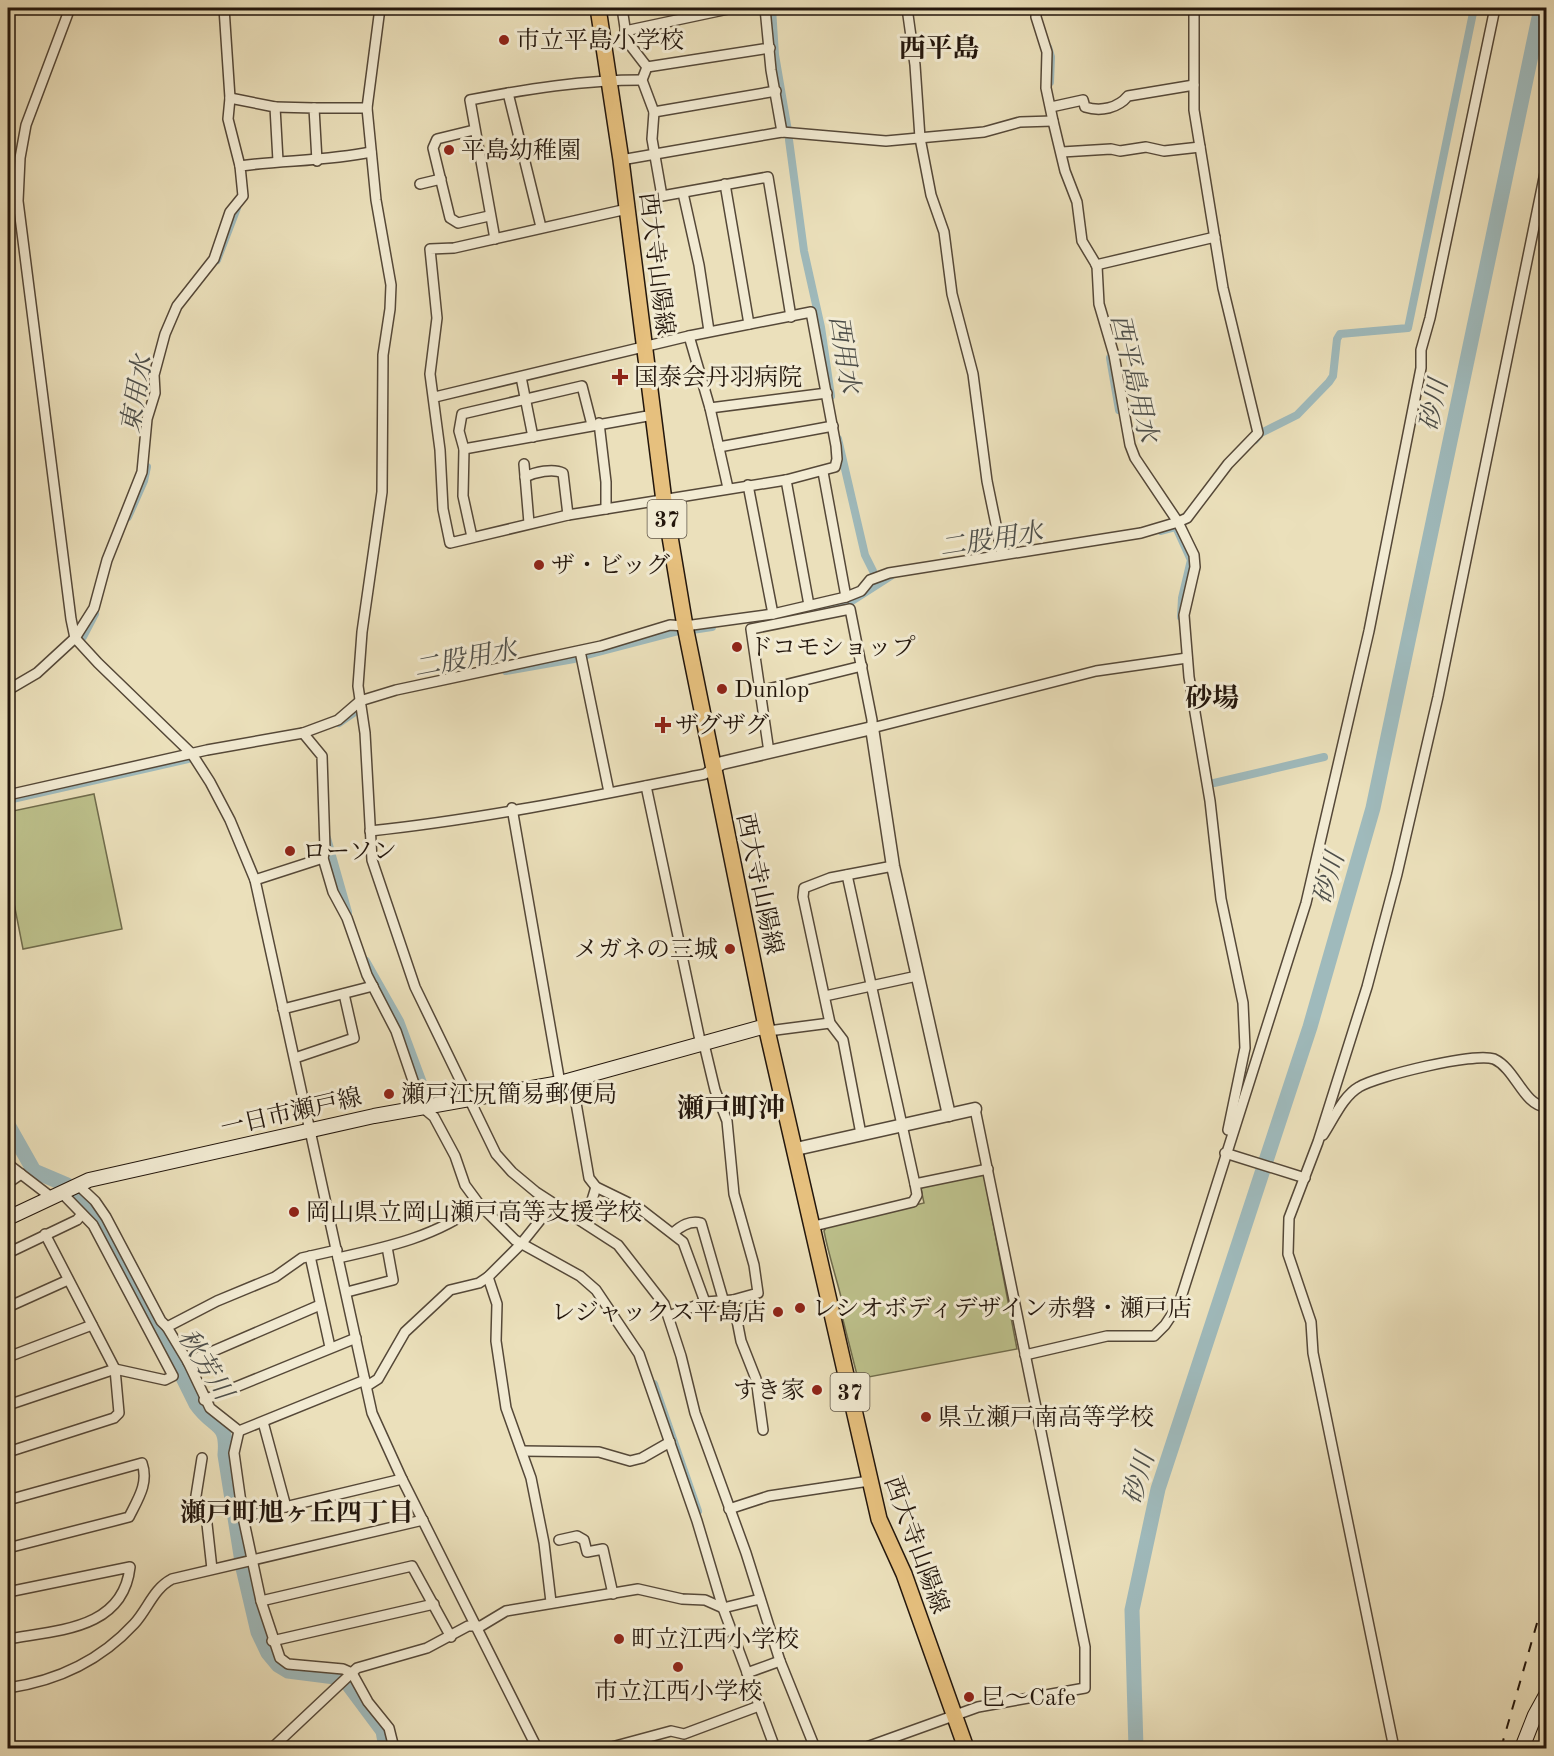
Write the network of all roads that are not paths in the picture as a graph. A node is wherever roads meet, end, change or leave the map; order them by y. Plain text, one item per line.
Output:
1 (70, 8) edge
2 (224, 8) edge
3 (380, 8) edge
4 (598, 8) edge
5 (622, 8) edge
6 (733, 8) edge
7 (765, 8) edge
8 (907, 8) edge
9 (1036, 8) edge
10 (1194, 8) edge
11 (1495, 8) edge
12 (625, 31) junction
13 (770, 48) junction
14 (646, 67) junction
15 (608, 80) junction
16 (642, 80) junction
17 (1194, 85) junction
18 (776, 91) junction
19 (508, 93) junction
20 (230, 99) junction
21 (275, 107) junction
22 (1051, 107) junction
23 (314, 108) junction
24 (367, 108) junction
25 (654, 112) junction
26 (1053, 121) junction
27 (474, 130) junction
28 (782, 132) junction
29 (920, 138) junction
30 (1200, 147) junction
31 (371, 152) junction
32 (1062, 152) junction
33 (656, 153) junction
34 (621, 160) junction
35 (278, 161) junction
36 (317, 161) junction
37 (240, 166) junction
38 (1546, 168) edge
39 (441, 179) junction
40 (420, 184) dead end
41 (725, 184) junction
42 (683, 193) junction
43 (627, 209) junction
44 (489, 216) junction
45 (541, 227) junction
46 (1215, 237) junction
47 (495, 239) junction
48 (1096, 264) junction
49 (791, 317) junction
50 (749, 324) junction
51 (709, 331) junction
52 (689, 336) junction
53 (645, 346) junction
54 (521, 377) junction
55 (827, 393) junction
56 (435, 397) junction
57 (527, 398) junction
58 (710, 408) junction
59 (653, 415) junction
60 (595, 424) junction
61 (832, 426) junction
62 (533, 437) junction
63 (719, 447) junction
64 (464, 449) junction
65 (524, 464) dead end
66 (823, 472) junction
67 (525, 477) junction
68 (786, 480) junction
69 (748, 485) junction
70 (728, 488) junction
71 (664, 501) junction
72 (606, 509) junction
73 (568, 515) junction
74 (1178, 522) junction
75 (529, 523) junction
76 (472, 537) junction
77 (1002, 554) junction
78 (846, 597) junction
79 (809, 605) junction
80 (773, 614) junction
81 (685, 627) junction
82 (75, 638) junction
83 (580, 651) junction
84 (1188, 658) junction
85 (862, 666) junction
86 (8, 690) edge
87 (760, 691) junction
88 (360, 701) junction
89 (872, 728) junction
90 (303, 733) junction
91 (769, 752) junction
92 (192, 754) junction
93 (712, 768) junction
94 (646, 786) junction
95 (609, 792) junction
96 (8, 795) edge
97 (512, 808) junction
98 (370, 831) junction
99 (323, 858) junction
100 (893, 866) junction
101 (847, 875) junction
102 (255, 880) junction
103 (916, 976) junction
104 (373, 986) junction
105 (871, 986) junction
106 (344, 994) junction
107 (825, 996) junction
108 (283, 1009) junction
109 (830, 1023) junction
110 (767, 1029) junction
111 (702, 1044) junction
112 (295, 1058) junction
113 (566, 1082) junction
114 (467, 1099) junction
115 (423, 1107) junction
116 (1546, 1107) edge
117 (975, 1109) joint
118 (949, 1115) junction
119 (902, 1125) junction
120 (310, 1131) junction
121 (861, 1134) junction
122 (1318, 1142) junction
123 (796, 1149) junction
124 (1225, 1153) junction
125 (8, 1164) edge
126 (988, 1169) junction
127 (21, 1174) junction
128 (1305, 1178) junction
129 (8, 1183) edge
130 (915, 1184) junction
131 (596, 1187) junction
132 (65, 1191) junction
133 (479, 1204) junction
134 (553, 1204) junction
135 (82, 1214) junction
136 (8, 1218) edge
137 (585, 1223) junction
138 (814, 1226) junction
139 (673, 1233) junction
140 (45, 1234) junction
141 (521, 1244) junction
142 (387, 1247) junction
143 (8, 1253) edge
144 (338, 1254) junction
145 (310, 1256) junction
146 (488, 1277) junction
147 (68, 1280) junction
148 (346, 1292) junction
149 (728, 1300) junction
150 (705, 1302) junction
151 (320, 1305) junction
152 (8, 1307) edge
153 (669, 1316) junction
154 (92, 1325) junction
155 (167, 1327) junction
156 (357, 1338) junction
157 (330, 1347) junction
158 (1024, 1355) junction
159 (8, 1357) edge
160 (188, 1362) junction
161 (115, 1369) junction
162 (366, 1383) junction
163 (204, 1400) junction
164 (8, 1405) edge
165 (263, 1422) junction
166 (763, 1430) dead end
167 (239, 1431) junction
168 (670, 1442) junction
169 (522, 1451) junction
170 (8, 1452) edge
171 (201, 1458) dead end
172 (402, 1479) junction
173 (869, 1481) junction
174 (8, 1500) edge
175 (286, 1507) junction
176 (729, 1509) junction
177 (243, 1517) junction
178 (423, 1520) junction
179 (559, 1540) dead end
180 (8, 1548) edge
181 (244, 1562) junction
182 (212, 1569) junction
183 (8, 1592) edge
184 (613, 1594) junction
185 (760, 1599) junction
186 (261, 1601) junction
187 (551, 1602) junction
188 (434, 1604) junction
189 (723, 1608) junction
190 (475, 1625) junction
191 (451, 1637) junction
192 (8, 1639) edge
193 (272, 1641) junction
194 (780, 1661) junction
195 (747, 1673) junction
196 (347, 1678) junction
197 (8, 1689) edge
198 (1546, 1695) edge
199 (759, 1706) junction
200 (954, 1717) junction
201 (272, 1749) edge
202 (394, 1749) edge
203 (537, 1749) edge
204 (608, 1749) edge
205 (775, 1749) edge
206 (815, 1749) edge
207 (864, 1749) edge
208 (966, 1749) edge
209 (1394, 1749) edge
210 (1522, 1749) edge

1 - 82 street
2 - 20 street
3 - 24 street
4 - 15 main road, 西大寺山陽線 / 37
5 - 12 street
6 - 12 street
7 - 13 street
8 - 29 street
9 - 22 street
10 - 17 street
11 - 124 street
12 - 14 street
13 - 14 street
13 - 18 street
14 - 16 street
15 - 16 street
15 - 19 street
15 - 34 main road, 西大寺山陽線 / 37
16 - 25 street
17 - 22 street
17 - 30 street
18 - 25 street
18 - 28 street
19 - 27 street
19 - 45 street
20 - 21 street
20 - 37 street
21 - 23 street
21 - 35 street
22 - 26 street
23 - 24 street
23 - 36 street
24 - 31 street
25 - 33 street
26 - 29 street
26 - 32 street
27 - 39 street
27 - 44 street
28 - 29 street
28 - 33 street
29 - 77 street
30 - 32 street
30 - 46 street
31 - 36 street
31 - 88 street
32 - 48 street
33 - 34 street
33 - 42 street
34 - 43 main road, 西大寺山陽線 / 37
35 - 36 street
35 - 37 street
37 - 82 street
38 - 122 street
39 - 40 street
39 - 44 street
41 - 42 street
41 - 49 street
41 - 50 street
42 - 51 street
43 - 45 street
43 - 53 main road, 西大寺山陽線 / 37
44 - 47 street
45 - 47 street
46 - 48 street
46 - 74 street
47 - 56 street
48 - 74 street
49 - 50 street
49 - 55 street
50 - 51 street
51 - 52 street
52 - 53 street
52 - 58 street
53 - 54 street
53 - 59 main road, 西大寺山陽線 / 37
54 - 56 street
54 - 57 street
55 - 58 street
55 - 61 street
56 - 76 street
57 - 60 street
57 - 62 street
57 - 64 street
58 - 63 street
59 - 60 street
59 - 71 main road, 西大寺山陽線 / 37
60 - 62 street
60 - 72 street
61 - 63 street
61 - 66 street
62 - 64 street
63 - 70 street
64 - 76 street
65 - 67 street
66 - 68 street
66 - 78 street
67 - 73 street
67 - 75 street
68 - 69 street
68 - 79 street
69 - 70 street
69 - 80 street
70 - 71 street
71 - 72 street
71 - 81 main road, 西大寺山陽線 / 37
72 - 73 street
73 - 75 street
74 - 77 street
74 - 84 street
75 - 76 street
77 - 78 street
78 - 79 street
79 - 80 street
80 - 81 street
81 - 83 street
81 - 93 main road, 西大寺山陽線 / 37
82 - 86 street
82 - 92 street
83 - 88 street
83 - 95 street
84 - 89 street
84 - 124 street
85 - 87 street
85 - 87 street
85 - 89 street
87 - 91 street
88 - 90 street
88 - 98 street
89 - 91 street
89 - 100 street
90 - 92 street
90 - 99 street
91 - 93 street
92 - 96 street
92 - 102 street
93 - 94 street
93 - 110 main road, 西大寺山陽線 / 37
94 - 95 street
94 - 111 street
95 - 97 street
97 - 98 street
97 - 113 street
98 - 114 street
99 - 102 street
99 - 104 street
100 - 101 street
100 - 103 street
101 - 105 street
101 - 107 street
102 - 108 street
103 - 105 street
103 - 118 street
104 - 106 street
104 - 115 street
105 - 107 street
105 - 119 street
106 - 108 street
106 - 112 street
107 - 109 street
108 - 112 street
109 - 110 street
109 - 121 street
110 - 111 main road, 一日市瀬戸線
110 - 123 main road, 西大寺山陽線 / 37
111 - 113 main road, 一日市瀬戸線
111 - 149 street
112 - 120 street
113 - 114 main road, 一日市瀬戸線
113 - 131 street
114 - 115 main road, 一日市瀬戸線
114 - 134 street
115 - 120 main road, 一日市瀬戸線
115 - 133 street
116 - 122 street
117 - 118 street
117 - 126 street
118 - 119 street
119 - 121 street
119 - 130 street
120 - 132 main road, 一日市瀬戸線
120 - 144 street
121 - 123 street
122 - 128 street
123 - 138 main road, 西大寺山陽線 / 37
124 - 128 street
124 - 158 street
125 - 127 street
126 - 130 street
126 - 158 street
127 - 129 street
127 - 132 street
128 - 209 street
130 - 138 street
131 - 137 street
131 - 139 street
132 - 135 street
132 - 136 main road, 一日市瀬戸線
132 - 155 street
133 - 141 street
133 - 142 street
134 - 137 street
134 - 141 street
135 - 140 street
135 - 161 street
137 - 153 street
138 - 173 main road, 西大寺山陽線 / 37
139 - 149 street
139 - 150 street
140 - 143 street
140 - 147 street
141 - 146 street
141 - 168 street
142 - 144 street
142 - 148 street
144 - 145 street
144 - 148 street
145 - 151 street
145 - 155 street
146 - 162 street
146 - 169 street
147 - 152 street
147 - 154 street
148 - 156 street
149 - 150 street
149 - 166 street
150 - 153 street
151 - 157 street
151 - 160 street
153 - 176 street
154 - 159 street
154 - 161 street
155 - 160 street
156 - 157 street
156 - 162 street
157 - 163 street
158 - 200 street
160 - 163 street
161 - 164 street
161 - 170 street
162 - 165 street
162 - 172 street
163 - 167 street
165 - 167 street
165 - 175 street
167 - 177 street
168 - 169 street
168 - 189 street
169 - 187 street
171 - 182 street
172 - 175 street
172 - 178 street
173 - 176 street
173 - 200 main road, 西大寺山陽線 / 37
174 - 180 street
175 - 177 street
176 - 185 street
177 - 181 street
178 - 181 street
178 - 190 street
179 - 184 street
181 - 182 street
181 - 186 street
182 - 197 street
183 - 192 street
184 - 187 street
184 - 189 street
185 - 189 street
185 - 194 street
186 - 188 street
186 - 193 street
187 - 190 street
188 - 191 street
188 - 193 street
189 - 195 street
190 - 191 street
190 - 203 street
191 - 196 street
193 - 196 street
194 - 195 street
194 - 206 street
195 - 199 street
196 - 201 street
196 - 202 street
198 - 210 main road
199 - 204 street
199 - 205 street
200 - 207 street
200 - 208 main road, 西大寺山陽線 / 37

